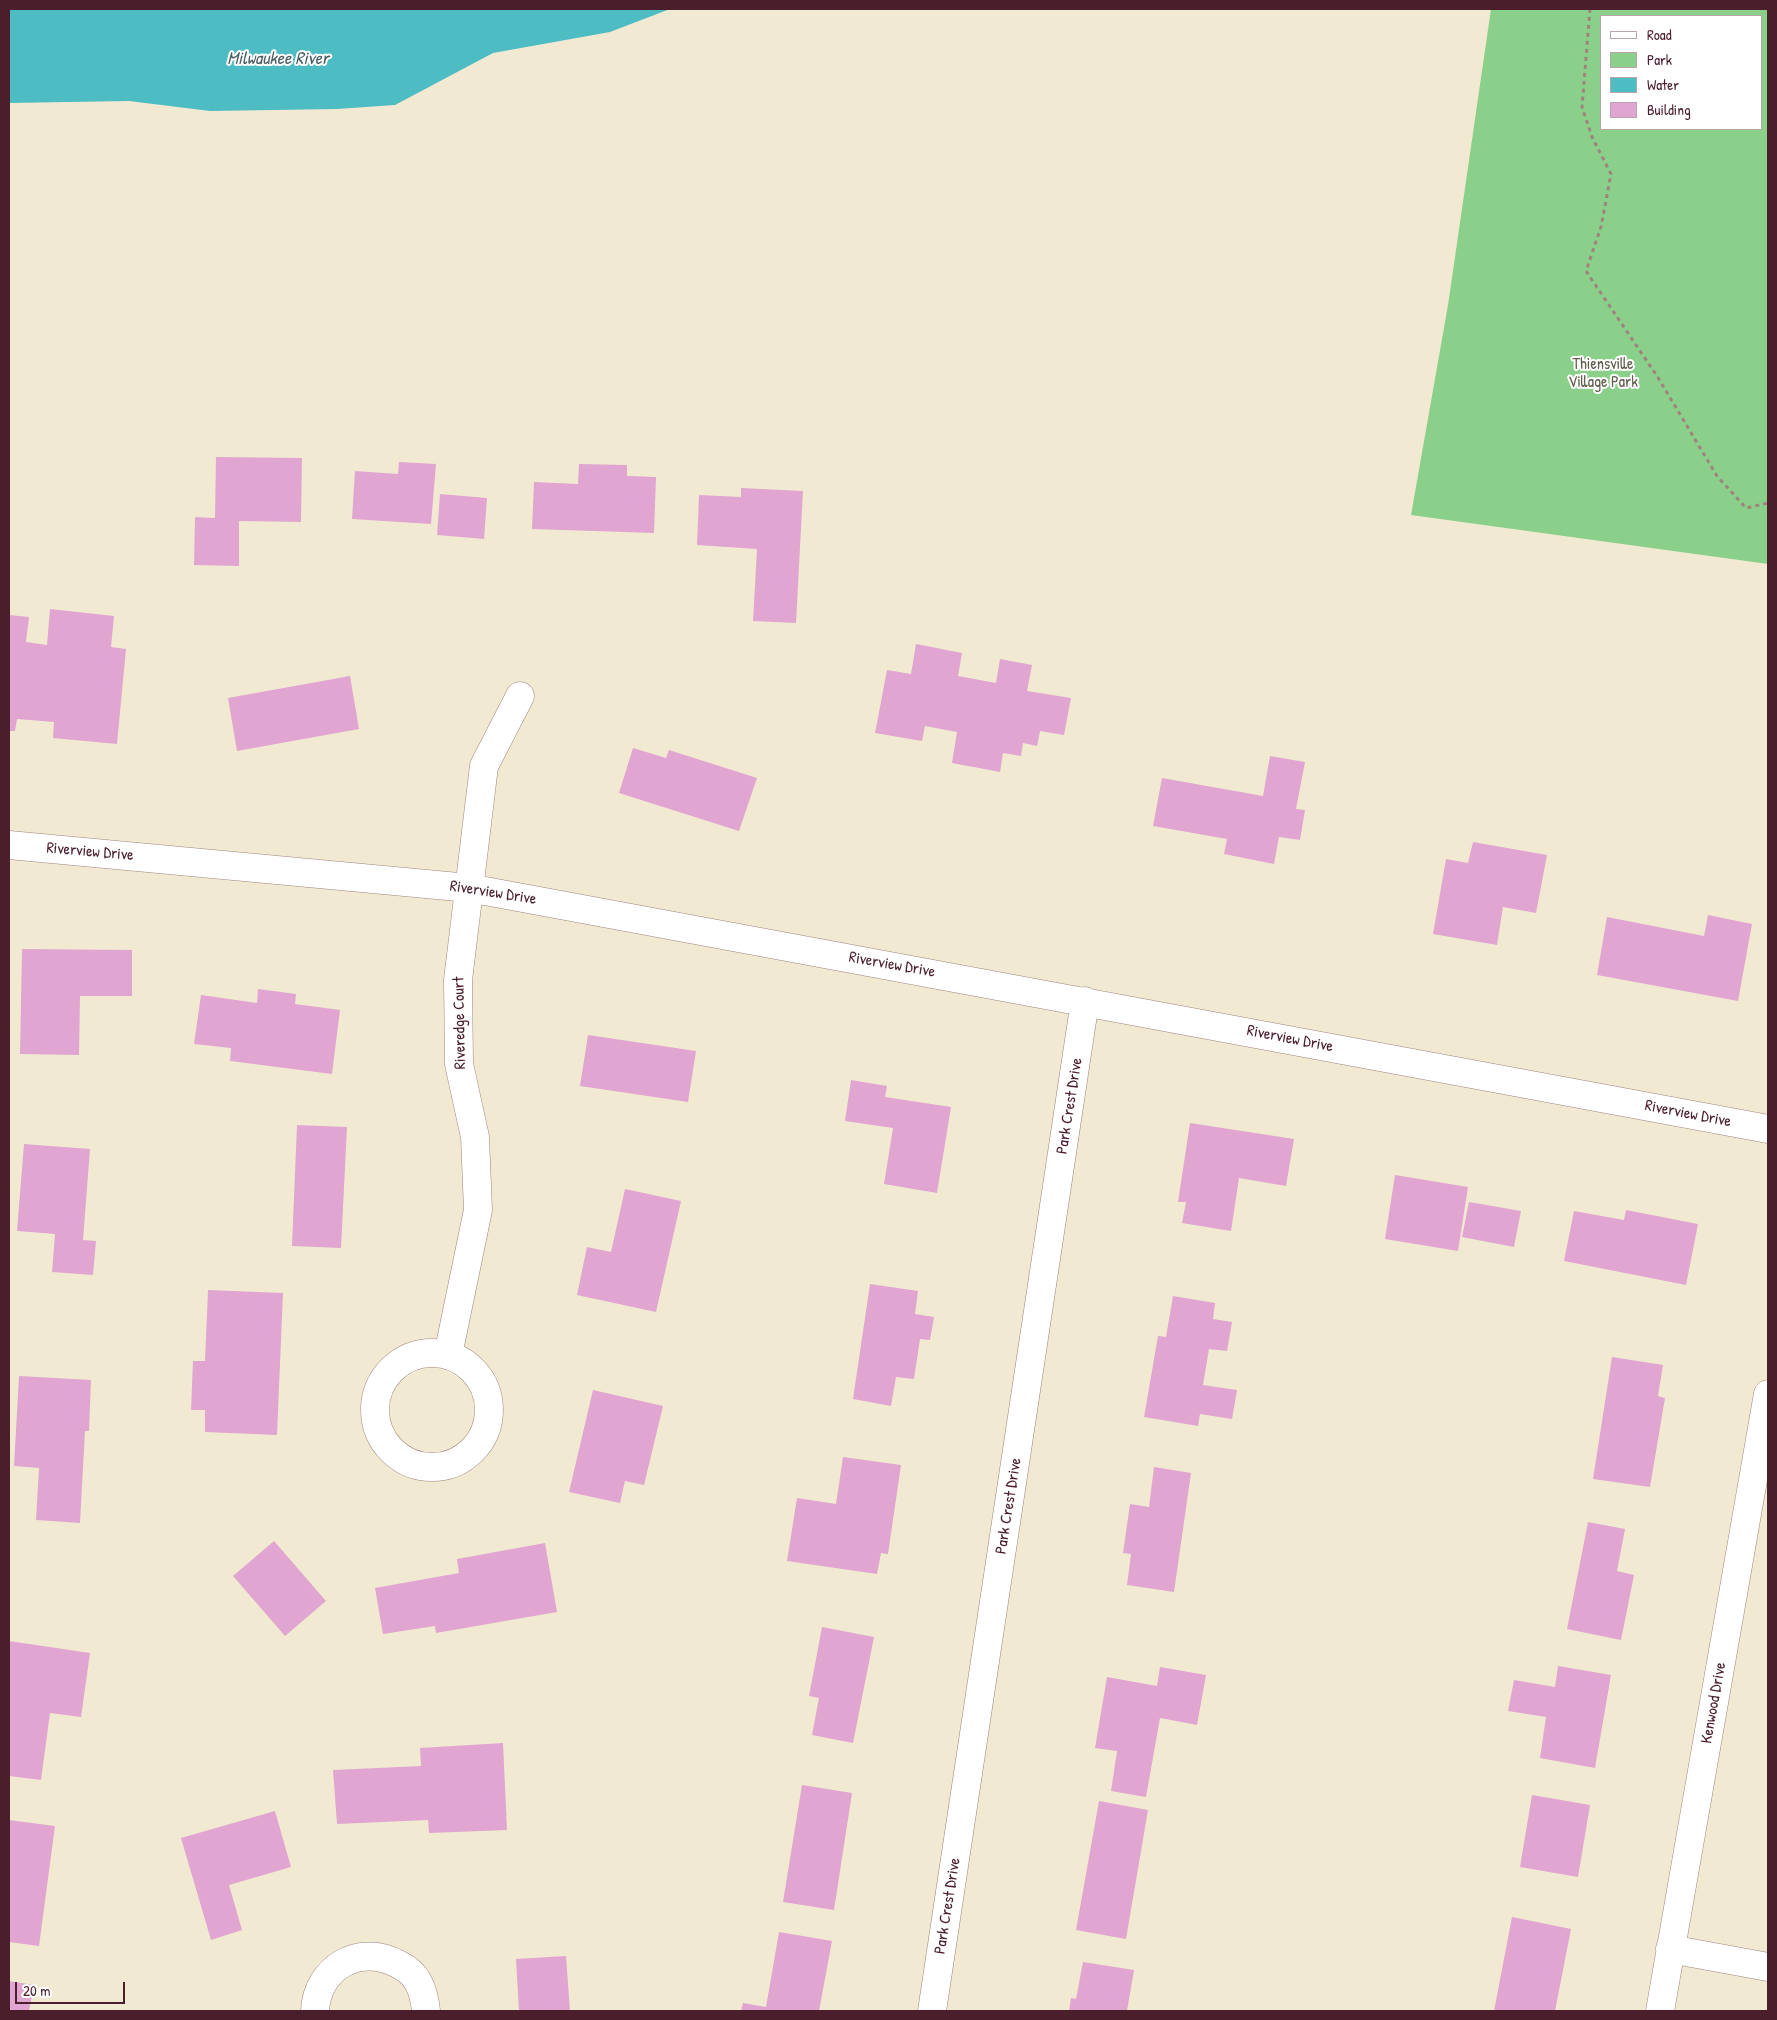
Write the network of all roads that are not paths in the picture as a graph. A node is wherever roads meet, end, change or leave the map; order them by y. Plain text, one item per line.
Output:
1 (520, 696) dead end
2 (9, 845) edge
3 (469, 888) junction
4 (1086, 1001) junction
5 (1768, 1129) edge
6 (448, 1355) junction
7 (1768, 1394) edge
8 (1670, 1949) junction
9 (1768, 1967) edge
10 (315, 2011) edge
11 (426, 2011) edge
12 (932, 2011) edge
13 (1660, 2011) edge

1 - 3 street, Riveredge Court
2 - 3 street, Riverview Drive
3 - 4 street, Riverview Drive
3 - 6 street, Riveredge Court
4 - 5 street, Riverview Drive
4 - 12 street, Park Crest Drive
6 - 6 street
7 - 8 street, Kenwood Drive
8 - 9 street
8 - 13 street, Kenwood Drive
10 - 11 street

